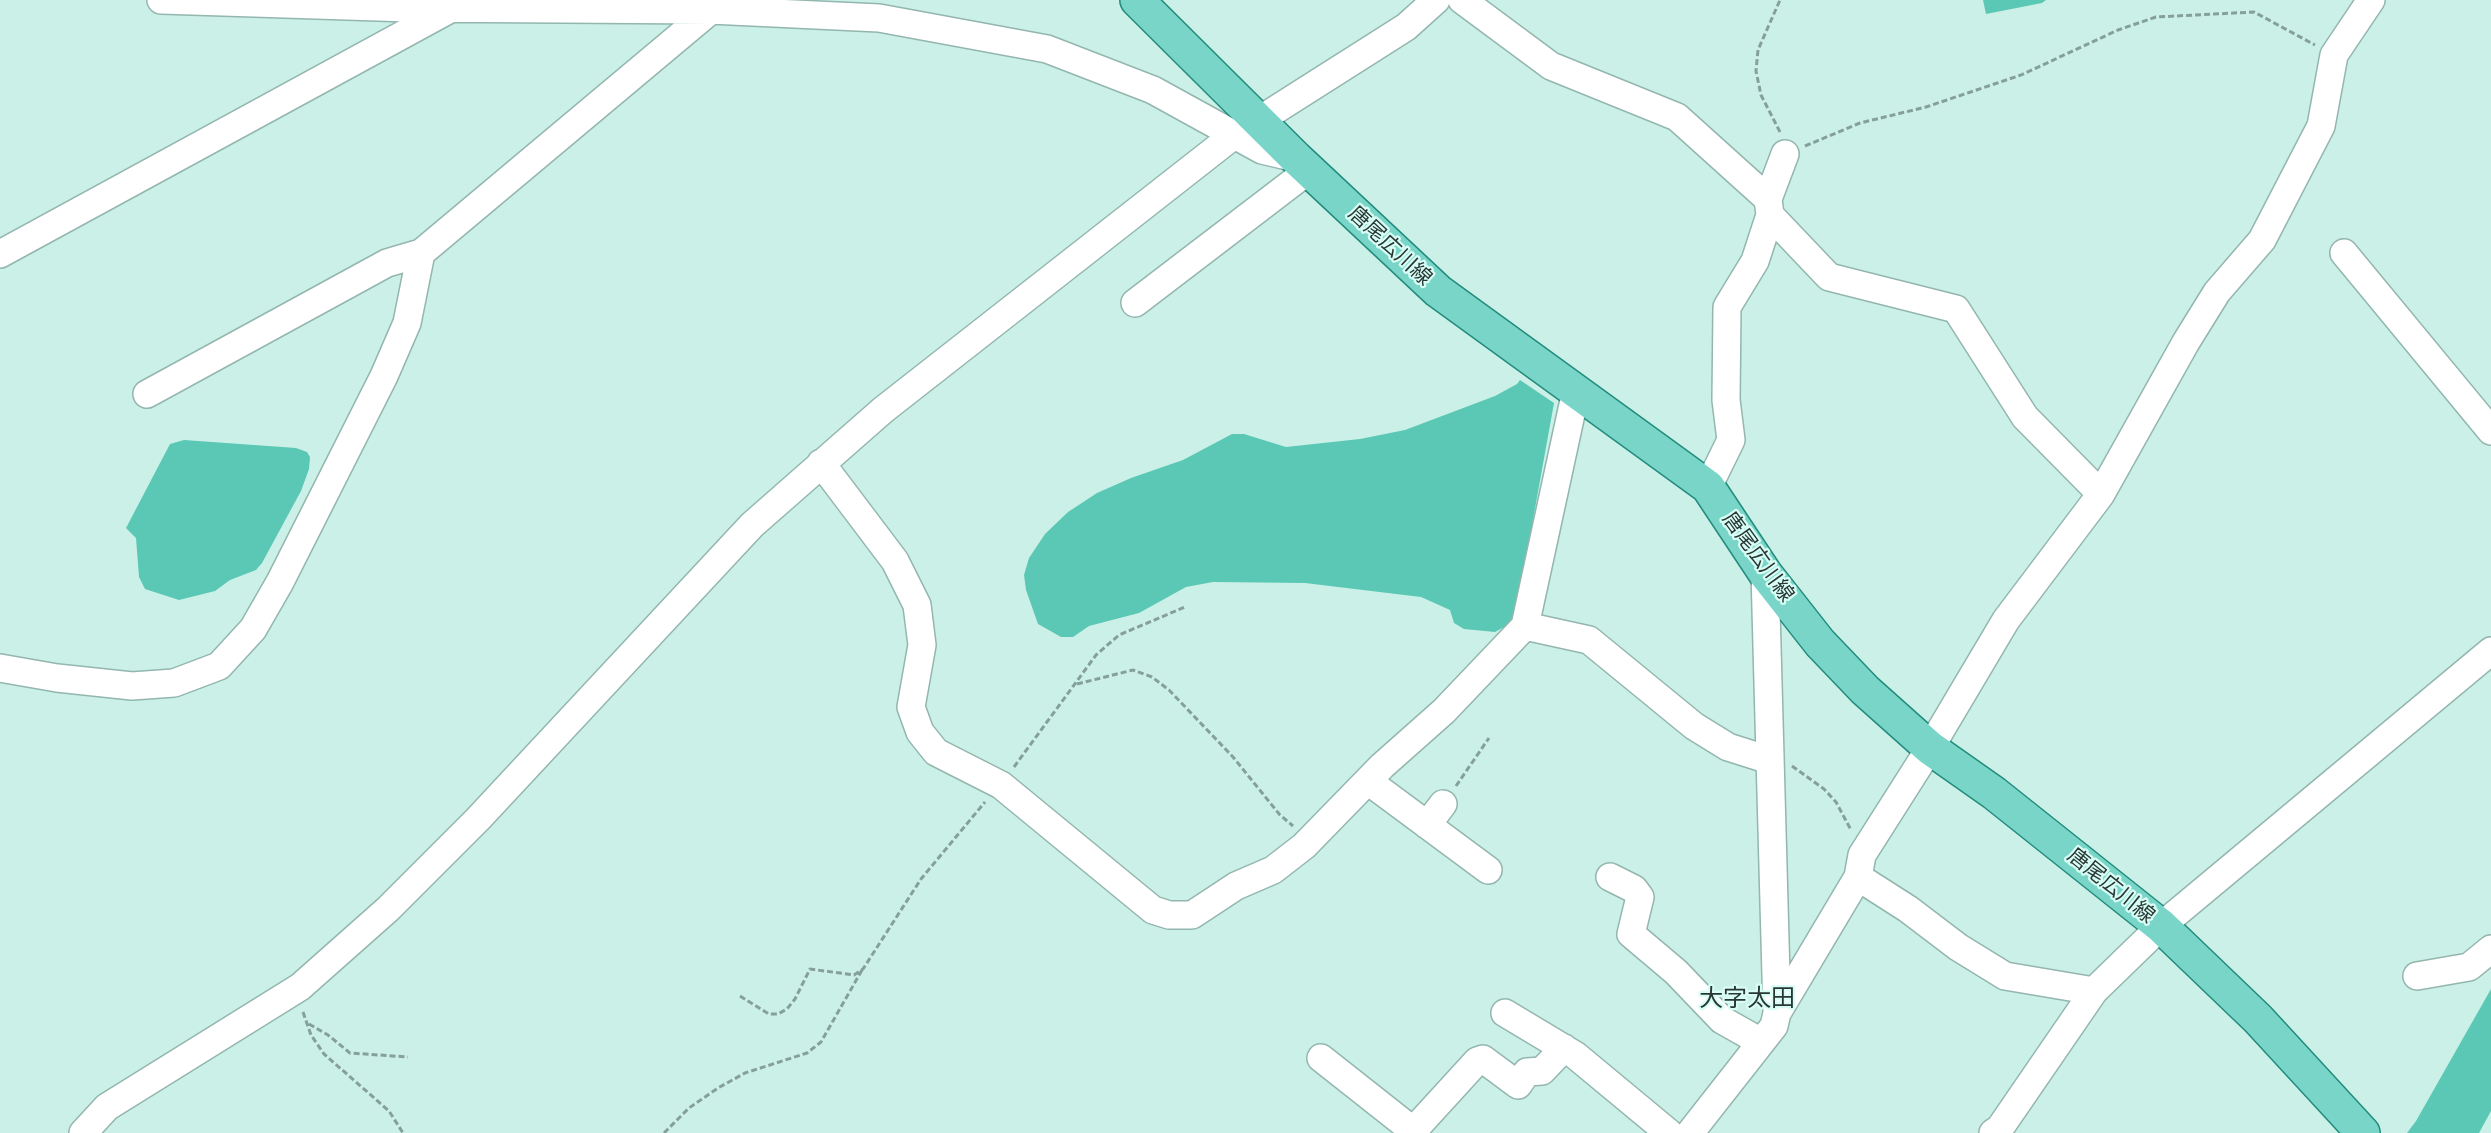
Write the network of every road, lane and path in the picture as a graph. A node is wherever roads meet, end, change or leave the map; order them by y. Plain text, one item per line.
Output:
1 (161, 0) edge
2 (1137, 0) edge
3 (1436, 0) edge
4 (1462, 0) edge
5 (1780, 0) edge
6 (2371, 0) edge
7 (717, 5) edge
8 (462, 6) edge
9 (2334, 55) junction
10 (1246, 128) junction
11 (1785, 154) junction
12 (1303, 164) junction
13 (1769, 207) junction
14 (2344, 253) dead end
15 (0, 254) edge
16 (421, 254) junction
17 (1135, 303) dead end
18 (1576, 391) junction
19 (147, 394) dead end
20 (2491, 431) edge
21 (821, 463) junction
22 (1708, 487) junction
23 (2101, 494) junction
24 (1765, 573) junction
25 (1185, 607) dead end
26 (1525, 626) junction
27 (2491, 651) edge
28 (0, 668) edge
29 (1075, 684) junction
30 (1489, 738) dead end
31 (1930, 748) junction
32 (1768, 754) junction
33 (1368, 781) junction
34 (1000, 785) junction
35 (1443, 804) joint
36 (1427, 825) junction
37 (1311, 840) junction
38 (1860, 866) junction
39 (1488, 870) dead end
40 (1610, 877) dead end
41 (2160, 926) junction
42 (2491, 949) edge
43 (863, 969) junction
44 (2417, 976) dead end
45 (294, 991) junction
46 (2094, 991) junction
47 (740, 996) dead end
48 (1505, 1012) dead end
49 (1777, 1013) junction
50 (307, 1023) junction
51 (1761, 1042) junction
52 (1563, 1048) junction
53 (408, 1058) dead end
54 (1321, 1058) dead end
55 (1414, 1132) edge
56 (83, 1133) edge
57 (403, 1133) edge
58 (664, 1133) edge
59 (1669, 1133) edge
60 (1690, 1133) edge
61 (1993, 1133) edge
62 (2363, 1133) edge

1 - 8 street
2 - 10 main road, 唐尾広川線
3 - 10 street
4 - 13 street
5 - 11 path
6 - 9 street
7 - 8 street
7 - 10 street
7 - 16 street
8 - 15 street
9 - 11 path
9 - 23 street
10 - 12 main road, 唐尾広川線
10 - 21 street
11 - 13 street
12 - 17 street
12 - 18 main road, 唐尾広川線
13 - 22 street
13 - 23 street
14 - 20 street
16 - 19 street
16 - 28 street
18 - 22 main road, 唐尾広川線
18 - 26 street
21 - 34 street
21 - 45 street
22 - 24 main road, 唐尾広川線
23 - 31 street
24 - 31 main road, 唐尾広川線
24 - 32 street
25 - 29 path
26 - 32 street
26 - 33 street
27 - 41 street
29 - 34 path
29 - 37 path
30 - 35 path
31 - 38 street
31 - 41 main road, 唐尾広川線
32 - 38 path
32 - 49 street
33 - 36 street
33 - 37 street
34 - 37 street
34 - 43 path
35 - 36 street
36 - 39 street
38 - 46 street
38 - 49 street
40 - 51 street
41 - 46 street
41 - 62 main road, 唐尾広川線
42 - 44 street
43 - 47 path
43 - 58 path
45 - 50 path
45 - 56 street
46 - 61 street
48 - 52 street
49 - 51 street
50 - 53 path
50 - 57 path
51 - 60 street
52 - 55 street
52 - 59 street
54 - 55 street

